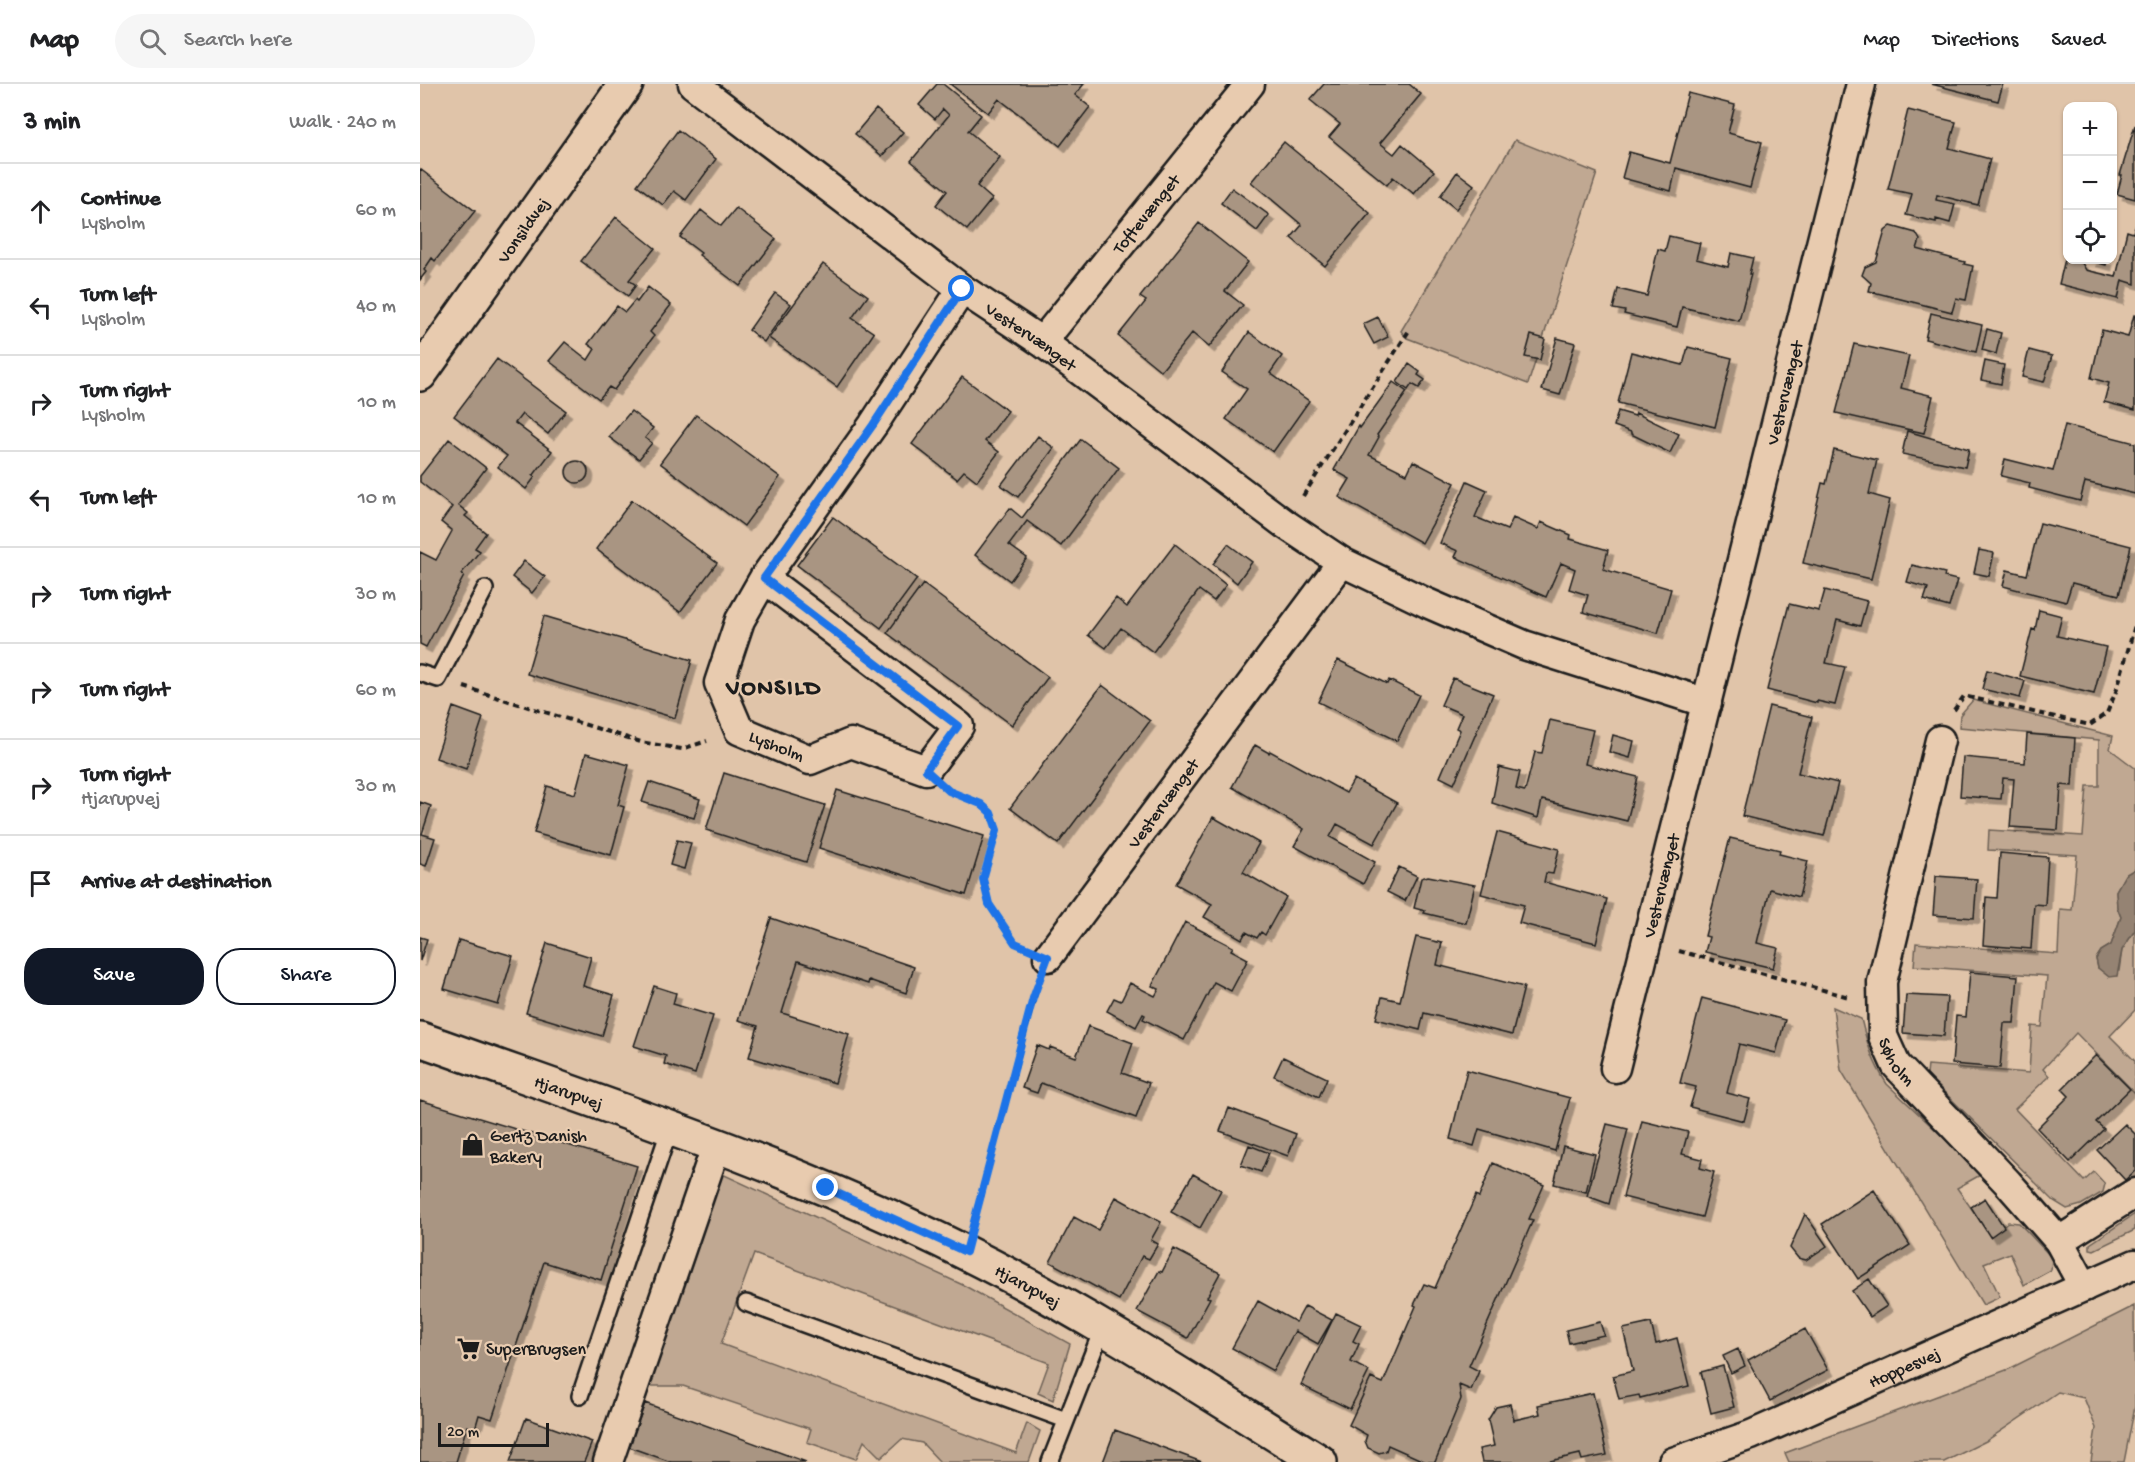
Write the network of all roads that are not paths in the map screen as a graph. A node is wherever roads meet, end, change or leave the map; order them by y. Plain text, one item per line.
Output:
1 (626, 84) edge
2 (693, 84) edge
3 (1250, 84) edge
4 (1861, 84) edge
5 (962, 289) junction
6 (1042, 342) junction
7 (420, 374) edge
8 (1342, 562) junction
9 (764, 578) junction
10 (485, 589) dead end
11 (420, 673) edge
12 (1707, 703) junction
13 (1940, 740) dead end
14 (1048, 957) road end
15 (420, 1040) edge
16 (1615, 1068) dead end
17 (670, 1128) junction
18 (717, 1144) junction
19 (2135, 1193) edge
20 (2059, 1240) junction
21 (2135, 1264) edge
22 (2084, 1287) junction
23 (746, 1303) dead end
24 (1102, 1327) junction
25 (580, 1396) dead end
26 (1066, 1420) junction
27 (608, 1462) edge
28 (1050, 1462) edge
29 (1320, 1462) edge
30 (1673, 1462) edge

1 - 7 street, Vonsildvej
2 - 5 street, Vestervænget
3 - 6 street, Toftevænget
4 - 12 street, Vestervænget
5 - 6 street, Vestervænget
5 - 9 street, Lysholm
6 - 8 street, Vestervænget
8 - 12 street, Vestervænget
8 - 14 street, Vestervænget
9 - 9 street, Lysholm
10 - 11 lane
12 - 16 street, Vestervænget
13 - 20 street, Søholm
15 - 17 street, Hjarupvej
17 - 18 street, Hjarupvej
17 - 25 lane
18 - 24 street, Hjarupvej
18 - 27 street
19 - 20 street
20 - 22 street, Søholm
21 - 22 street, Hoppesvej
22 - 30 street, Hoppesvej
23 - 26 lane
24 - 26 lane
24 - 29 street, Hjarupvej
26 - 28 lane

